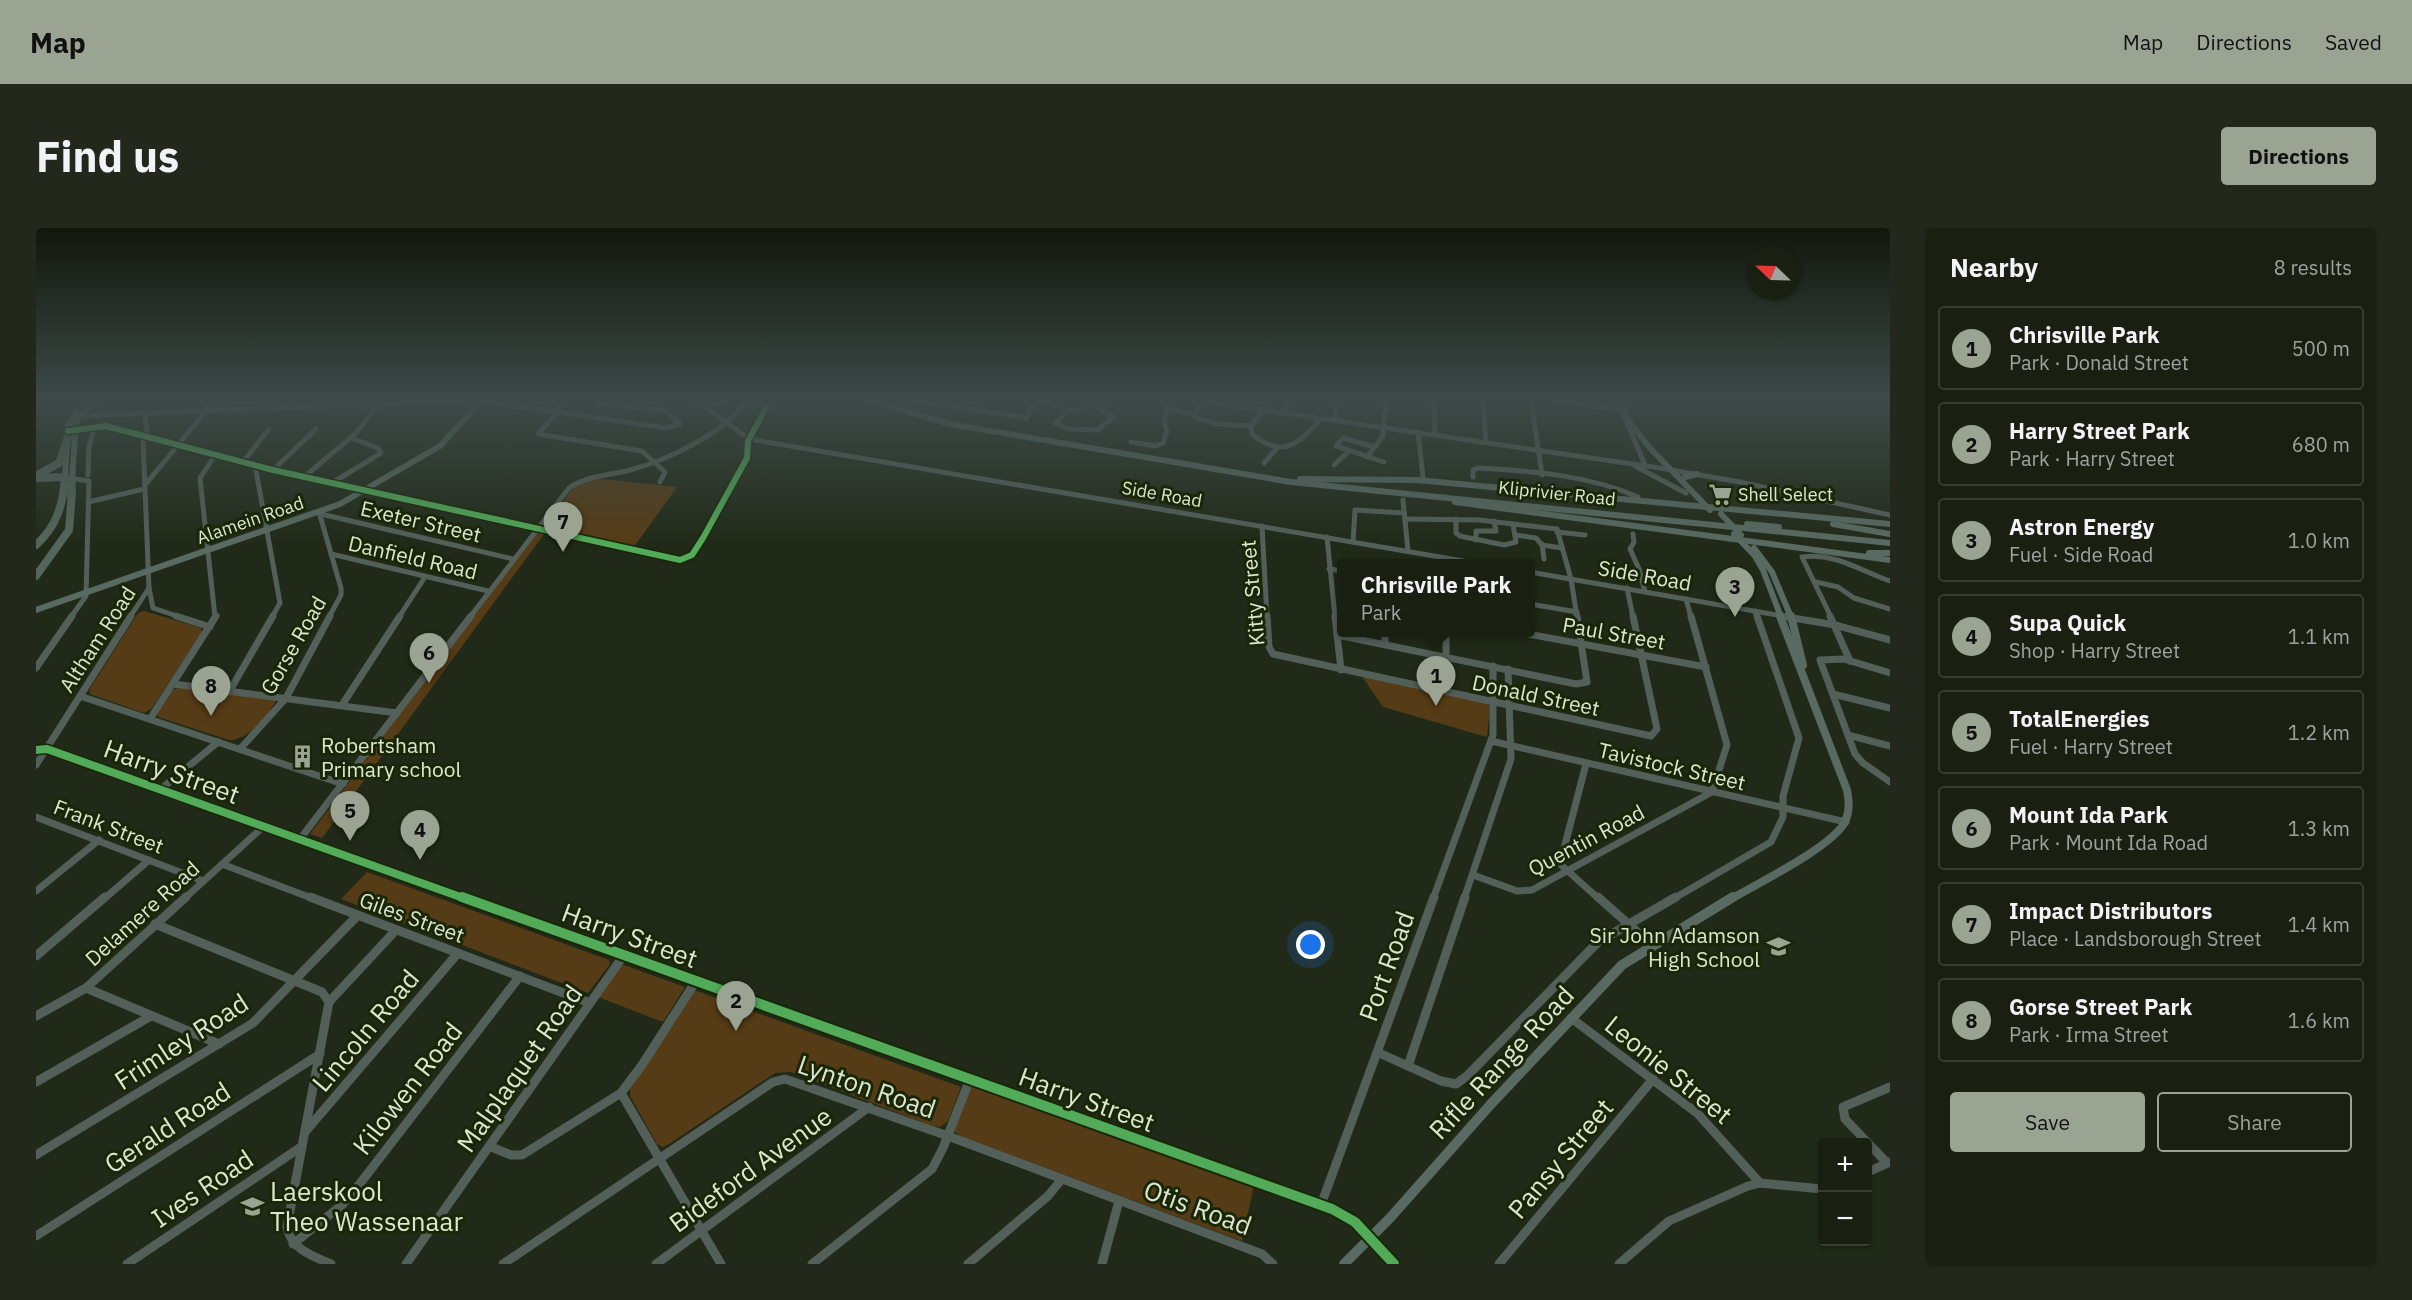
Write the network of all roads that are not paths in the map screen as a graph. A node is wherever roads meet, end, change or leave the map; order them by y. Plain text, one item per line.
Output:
1 (64, 448) edge
2 (69, 448) edge
3 (73, 448) edge
4 (89, 448) edge
5 (144, 448) edge
6 (173, 448) edge
7 (191, 448) edge
8 (254, 448) edge
9 (296, 448) edge
10 (339, 448) edge
11 (373, 448) edge
12 (435, 448) edge
13 (628, 448) edge
14 (684, 448) edge
15 (747, 448) edge
16 (804, 448) edge
17 (1092, 448) edge
18 (1117, 448) edge
19 (1277, 448) edge
20 (1340, 448) edge
21 (1374, 448) edge
22 (1420, 448) edge
23 (1527, 448) edge
24 (1637, 448) edge
25 (1650, 448) edge
26 (1656, 448) edge
27 (1538, 450) junction
28 (1349, 451) junction
29 (215, 455) junction
30 (1367, 457) junction
31 (243, 462) junction
32 (654, 462) junction
33 (1384, 462) dead end
34 (1264, 463) dead end
35 (1629, 463) junction
36 (255, 465) junction
37 (1334, 465) dead end
38 (1645, 465) junction
39 (273, 470) junction
40 (1671, 470) junction
41 (1680, 471) junction
42 (1697, 474) junction
43 (88, 475) dead end
44 (1542, 475) junction
45 (36, 476) edge
46 (304, 477) junction
47 (1423, 477) dead end
48 (1473, 477) dead end
49 (1685, 477) junction
50 (70, 478) junction
51 (1300, 479) junction
52 (660, 482) dead end
53 (332, 483) junction
54 (144, 487) junction
55 (1345, 488) junction
56 (364, 490) junction
57 (1688, 491) junction
58 (72, 492) junction
59 (1638, 497) dead end
60 (1700, 499) junction
61 (1403, 500) dead end
62 (88, 502) junction
63 (1690, 507) junction
64 (1715, 512) junction
65 (320, 513) junction
66 (1773, 514) junction
67 (1890, 515) edge
68 (1405, 516) junction
69 (1456, 519) junction
70 (1494, 521) junction
71 (1513, 524) junction
72 (1890, 524) edge
73 (1262, 526) junction
74 (536, 529) junction
75 (266, 530) junction
76 (1557, 531) junction
77 (1633, 534) dead end
78 (1890, 534) edge
79 (1515, 535) junction
80 (1585, 535) dead end
81 (1327, 537) junction
82 (1740, 537) junction
83 (1476, 540) junction
84 (1890, 541) edge
85 (1353, 542) junction
86 (1542, 544) junction
87 (1776, 544) junction
88 (36, 548) edge
89 (1562, 548) junction
90 (1756, 549) junction
91 (1813, 549) junction
92 (208, 550) junction
93 (1408, 551) junction
94 (1890, 553) edge
95 (331, 554) junction
96 (513, 559) junction
97 (1453, 559) edge
98 (1544, 559) dead end
99 (1890, 560) edge
100 (1329, 568) junction
101 (149, 570) junction
102 (1337, 570) edge
103 (1535, 573) edge
104 (36, 576) edge
105 (425, 577) junction
106 (1571, 579) junction
107 (1890, 581) edge
108 (1816, 582) junction
109 (149, 588) junction
110 (1627, 588) junction
111 (87, 591) junction
112 (488, 591) junction
113 (1645, 592) junction
114 (1686, 599) junction
115 (1774, 599) junction
116 (1783, 601) junction
117 (1535, 605) edge
118 (1890, 609) edge
119 (36, 610) edge
120 (1755, 611) junction
121 (1577, 612) junction
122 (1786, 616) junction
123 (1835, 625) junction
124 (210, 627) junction
125 (1336, 635) joint
126 (1535, 636) edge
127 (1347, 637) edge
128 (1385, 637) edge
129 (1446, 637) edge
130 (1890, 640) edge
131 (1385, 644) junction
132 (1582, 644) junction
133 (1640, 655) junction
134 (1276, 656) joint
135 (1446, 656) junction
136 (1850, 661) junction
137 (1493, 666) junction
138 (1706, 667) junction
139 (36, 668) edge
140 (1508, 669) junction
141 (1341, 670) junction
142 (1890, 673) edge
143 (173, 684) junction
144 (229, 692) junction
145 (1833, 694) junction
146 (80, 696) junction
147 (286, 698) junction
148 (1494, 703) junction
149 (342, 705) junction
150 (1509, 706) junction
151 (1890, 708) edge
152 (397, 712) junction
153 (150, 719) junction
154 (1848, 735) junction
155 (1491, 741) junction
156 (218, 742) junction
157 (1890, 746) edge
158 (1511, 747) junction
159 (47, 749) junction
160 (240, 749) junction
161 (36, 750) edge
162 (1586, 764) junction
163 (36, 765) edge
164 (1890, 782) edge
165 (343, 784) junction
166 (161, 789) junction
167 (1712, 792) junction
168 (1785, 808) junction
169 (36, 817) edge
170 (1846, 822) junction
171 (264, 826) junction
172 (300, 839) junction
173 (99, 840) junction
174 (149, 860) junction
175 (222, 864) junction
176 (1566, 871) junction
177 (1473, 875) junction
178 (203, 881) junction
179 (36, 891) edge
180 (357, 916) junction
181 (155, 924) junction
182 (1629, 924) junction
183 (396, 930) junction
184 (1652, 945) junction
185 (458, 953) junction
186 (624, 955) junction
187 (36, 956) edge
188 (520, 976) junction
189 (295, 981) junction
190 (696, 981) junction
191 (86, 988) junction
192 (329, 1002) junction
193 (590, 1003) junction
194 (36, 1016) edge
195 (151, 1016) junction
196 (1571, 1018) junction
197 (219, 1044) junction
198 (1377, 1052) junction
199 (320, 1054) junction
200 (1408, 1066) junction
201 (970, 1079) junction
202 (1653, 1079) junction
203 (36, 1082) edge
204 (1890, 1087) edge
205 (621, 1093) junction
206 (869, 1107) junction
207 (304, 1134) junction
208 (948, 1136) junction
209 (1862, 1138) edge
210 (489, 1146) junction
211 (301, 1147) junction
212 (1872, 1148) edge
213 (36, 1155) edge
214 (659, 1158) junction
215 (1889, 1163) edge
216 (1872, 1170) edge
217 (1062, 1179) junction
218 (1760, 1183) junction
219 (1818, 1189) edge
220 (1119, 1201) junction
221 (1321, 1205) junction
222 (702, 1231) junction
223 (36, 1236) edge
224 (1369, 1239) junction
225 (293, 1244) junction
226 (127, 1264) edge
227 (331, 1264) edge
228 (406, 1264) edge
229 (502, 1264) edge
230 (656, 1264) edge
231 (721, 1264) edge
232 (812, 1264) edge
233 (968, 1264) edge
234 (1102, 1264) edge
235 (1273, 1264) edge
236 (1344, 1264) edge
237 (1394, 1264) edge
238 (1499, 1264) edge
239 (1619, 1264) edge

1 - 45 highway
2 - 50 main road
3 - 50 main road
4 - 43 street
5 - 54 street, Altham Road
6 - 54 street
7 - 29 street
8 - 31 street
9 - 39 street
10 - 46 street
11 - 53 street
12 - 56 main road, Alamein Road
13 - 32 street
14 - 32 street
15 - 74 street
16 - 73 street, Side Road
17 - 55 main road, Kliprivier Road
18 - 51 main road, Kliprivier Road
19 - 34 street
20 - 28 street
21 - 30 street
22 - 47 street
23 - 27 street
24 - 38 street
25 - 40 main road
26 - 41 main road
27 - 35 street
27 - 44 street
28 - 30 street
28 - 37 street
29 - 31 street
29 - 92 street
30 - 33 street
31 - 36 street
32 - 52 street
32 - 74 street
35 - 38 street
35 - 57 street
36 - 39 street
36 - 75 street
38 - 40 street
39 - 46 street
40 - 41 street
40 - 57 main road
41 - 42 street
41 - 49 main road
42 - 49 main road
42 - 67 street
44 - 48 street
44 - 59 street
45 - 50 highway
46 - 53 street
49 - 64 main road
50 - 58 highway
50 - 62 street
50 - 88 highway
51 - 63 main road
51 - 84 main road, Kliprivier Road
53 - 56 street
54 - 62 street
54 - 101 street, Altham Road
55 - 82 main road
55 - 84 main road, Kliprivier Road
56 - 65 main road, Alamein Road
56 - 74 street
57 - 60 main road
58 - 88 highway
58 - 104 highway
60 - 63 main road
60 - 64 main road
61 - 68 street
62 - 111 street
63 - 64 main road
64 - 66 main road
64 - 82 main road, bridge
65 - 75 main road, Alamein Road
65 - 95 street, Gorse Road
65 - 96 street, Exeter Street
66 - 72 main road
66 - 78 main road
68 - 69 street
68 - 85 street
68 - 93 street
69 - 70 street
69 - 83 street
70 - 71 street
70 - 83 street
71 - 76 street
71 - 79 street
73 - 81 street, Side Road
73 - 134 street, Kitty Street
74 - 96 street
75 - 92 main road, Alamein Road
75 - 144 street
76 - 80 street
76 - 89 street
77 - 113 street
79 - 83 street
79 - 86 street
81 - 85 street, Side Road
81 - 100 street
82 - 87 main road
82 - 90 main road
82 - 115 main road
85 - 93 street, Side Road
86 - 89 street
86 - 98 street
87 - 90 main road
87 - 91 main road
89 - 106 street
90 - 116 main road
91 - 94 main road
91 - 99 main road
92 - 101 main road, Alamein Road
92 - 124 street
93 - 97 street, Side Road
95 - 105 street, Danfield Road
95 - 147 street, Gorse Road
96 - 112 street
100 - 102 street
100 - 125 street
101 - 109 street, Altham Road
101 - 111 main road, Alamein Road
103 - 106 street, Side Road
105 - 112 street, Danfield Road
105 - 149 street
106 - 110 street, Side Road
106 - 121 street
107 - 108 street
108 - 118 street
108 - 123 street
109 - 124 street
109 - 146 street, Altham Road
110 - 113 street, Side Road
110 - 133 street
111 - 119 main road, Alamein Road
111 - 139 street
112 - 152 street
113 - 114 street, Side Road
114 - 120 street, Side Road
114 - 138 street
115 - 116 main road
115 - 122 main road
116 - 122 main road
117 - 121 street
120 - 122 street, Side Road
120 - 168 street, Rifle Range Road
121 - 132 street
122 - 123 street, Side Road
122 - 170 main road
123 - 130 street, Side Road
123 - 136 street
124 - 143 street
125 - 141 street
126 - 132 street, Paul Street
127 - 131 street
128 - 131 street
129 - 135 street
131 - 135 street
132 - 133 street, Paul Street
132 - 140 street
133 - 138 street, Paul Street
133 - 150 street, Donald Street
134 - 141 street, Donald Street
135 - 137 street
136 - 142 street
136 - 145 street
137 - 140 street
137 - 148 street
138 - 167 street
140 - 150 street
141 - 148 street, Donald Street
143 - 144 street
143 - 153 street
144 - 147 street
145 - 151 street
145 - 154 street
146 - 153 street
146 - 159 street, Altham Road
147 - 149 street
147 - 160 street, Gorse Road
148 - 150 street, Donald Street
148 - 155 street
149 - 152 street
150 - 158 street
152 - 165 street
153 - 156 street
154 - 157 street
154 - 164 street
155 - 158 street, Tavistock Street
155 - 198 street, Port Road
156 - 160 street
156 - 166 street
158 - 162 street, Tavistock Street
158 - 177 street
159 - 161 street, Harry Street
159 - 163 street, Altham Road
159 - 166 street, Harry Street
160 - 165 street
162 - 167 street, Tavistock Street
162 - 176 street
165 - 172 street
166 - 171 street, Harry Street
167 - 168 street, Tavistock Street
167 - 176 street, Quentin Road
168 - 170 street, Tavistock Street
168 - 182 street, Rifle Range Road
169 - 173 street, Frank Street
170 - 184 main road, Rifle Range Road
171 - 172 street, Harry Street
171 - 175 street, Delamere Road
172 - 186 street, Harry Street
173 - 174 street, Frank Street
173 - 179 street
174 - 178 street, Frank Street
174 - 187 street
175 - 178 street, Delamere Road
175 - 180 street, Giles Street
176 - 177 street, Quentin Road
176 - 182 street
177 - 200 street
178 - 181 street, Delamere Road
180 - 183 street, Giles Street
180 - 189 street, Frimley Road
181 - 189 street
181 - 191 street, Delamere Road
182 - 184 street
182 - 200 street, Rifle Range Road
183 - 185 street, Giles Street
183 - 192 street
184 - 196 main road, Rifle Range Road
185 - 188 street, Giles Street
185 - 207 street, Lincoln Road
186 - 190 street, Harry Street
186 - 193 street, Malplaquet Road
188 - 193 street, Giles Street
188 - 225 street, Kilowen Road
189 - 192 street
189 - 197 street, Frimley Road
190 - 201 street, Harry Street
190 - 205 street
191 - 194 street, Delamere Road
191 - 195 street
192 - 199 street
193 - 210 street, Malplaquet Road
195 - 197 street
195 - 203 street
196 - 202 street, Leonie Street
196 - 224 main road, Rifle Range Road
197 - 213 street, Frimley Road
198 - 200 street, Rifle Range Road
198 - 221 street, Port Road
199 - 207 street
199 - 223 street, Gerald Road
201 - 208 street
201 - 221 street, Harry Street
202 - 218 street, Leonie Street
202 - 238 street, Pansy Street
204 - 209 street
205 - 210 street
205 - 214 street
206 - 208 street, Lynton Road
206 - 214 street, Lynton Road
206 - 222 street, Bideford Avenue
207 - 211 street
208 - 217 street, Lynton Road
208 - 232 street
210 - 228 street, Malplaquet Road
211 - 225 street
211 - 226 street, Ives Road
212 - 215 street
214 - 222 street
214 - 229 street, Lynton Road
215 - 216 street
217 - 220 street, Lynton Road
217 - 233 street
218 - 219 street
218 - 239 street
220 - 234 street
220 - 235 street, Otis Road
221 - 224 street, Harry Street
222 - 230 street, Bideford Avenue
222 - 231 street
224 - 236 main road, Rifle Range Road
224 - 237 street, Harry Street
225 - 227 street

